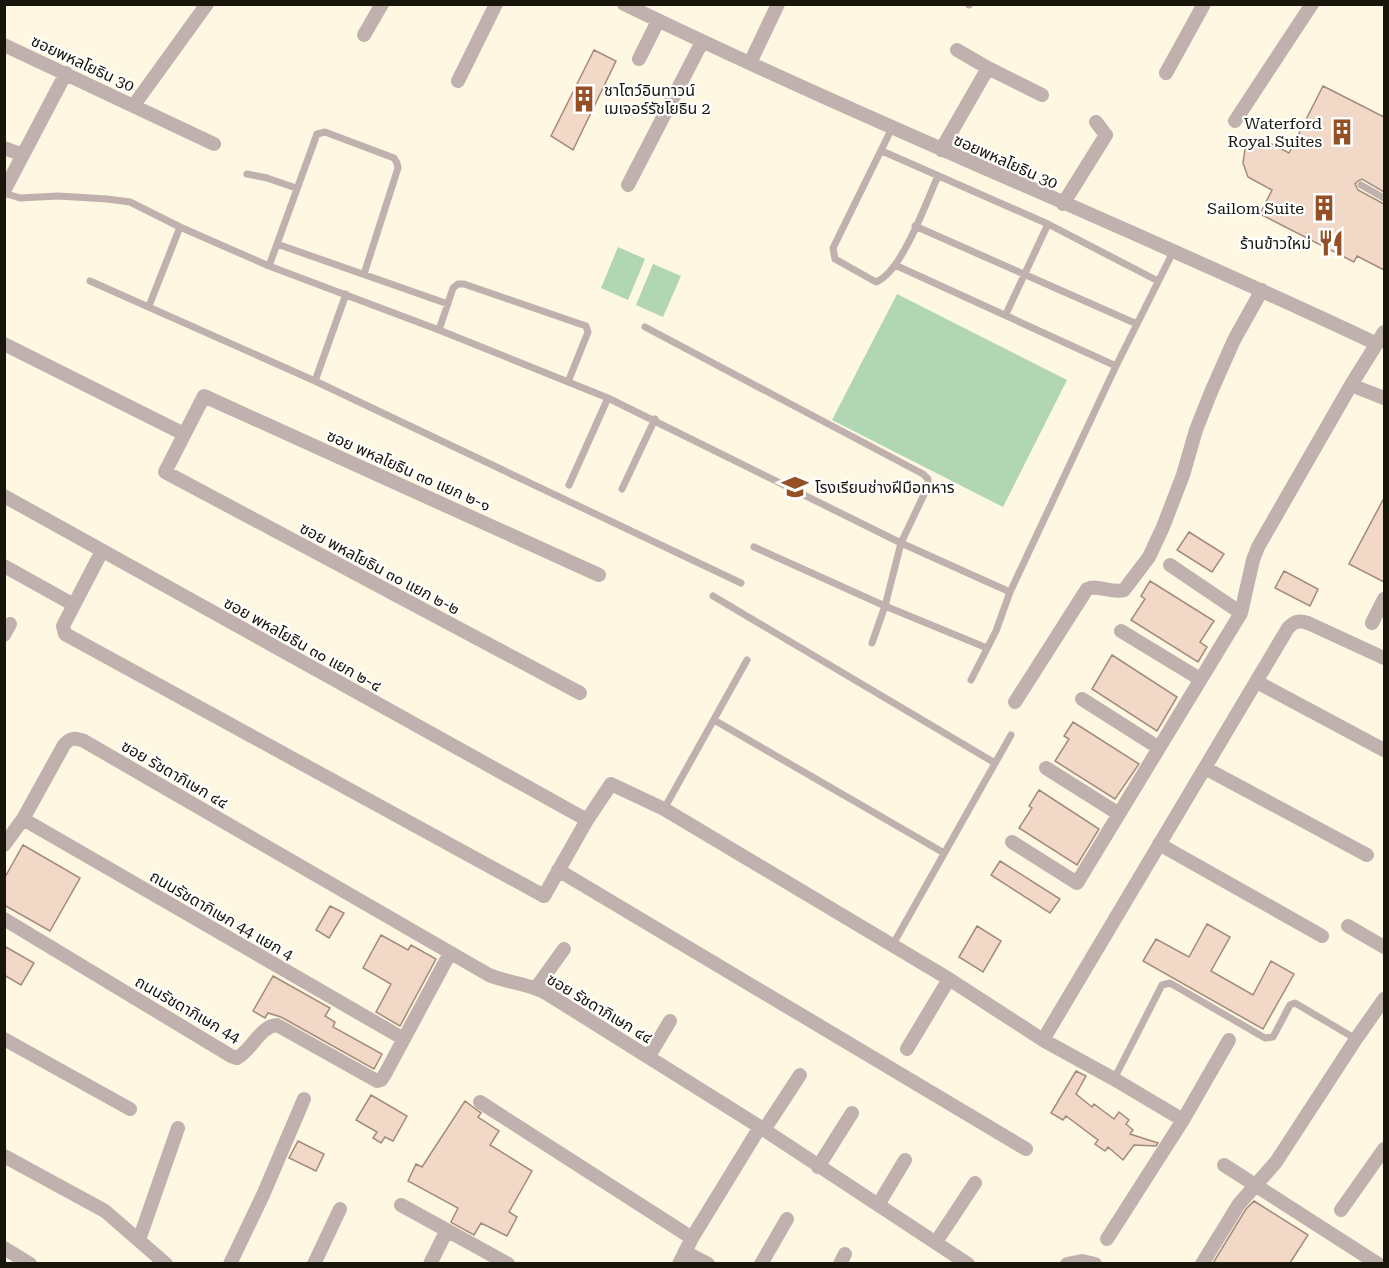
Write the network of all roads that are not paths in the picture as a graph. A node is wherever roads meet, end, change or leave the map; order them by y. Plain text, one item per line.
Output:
1 (207, 4) edge
2 (382, 4) edge
3 (496, 4) edge
4 (624, 4) edge
5 (778, 4) edge
6 (1204, 4) edge
7 (1312, 4) edge
8 (658, 21) junction
9 (364, 35) dead end
10 (702, 42) junction
11 (4, 45) edge
12 (957, 50) dead end
13 (639, 58) dead end
14 (750, 63) junction
15 (988, 68) junction
16 (66, 73) junction
17 (1166, 73) dead end
18 (458, 81) dead end
19 (1042, 95) dead end
20 (134, 105) junction
21 (1235, 121) dead end
22 (1096, 122) dead end
23 (892, 128) junction
24 (214, 144) dead end
25 (4, 148) edge
26 (941, 150) junction
27 (882, 151) junction
28 (23, 155) junction
29 (247, 174) dead end
30 (938, 176) junction
31 (628, 185) dead end
32 (1361, 185) dead end
33 (296, 188) junction
34 (4, 192) edge
35 (1384, 198) edge
36 (1063, 204) junction
37 (1048, 224) junction
38 (915, 226) junction
39 (180, 227) junction
40 (277, 244) junction
41 (1173, 252) junction
42 (896, 265) junction
43 (269, 266) junction
44 (364, 274) junction
45 (1025, 274) junction
46 (90, 281) dead end
47 (1158, 281) junction
48 (1262, 290) junction
49 (346, 294) junction
50 (448, 304) junction
51 (149, 306) junction
52 (1006, 314) junction
53 (1137, 324) junction
54 (645, 327) dead end
55 (439, 330) junction
56 (1384, 332) edge
57 (4, 344) edge
58 (1377, 344) junction
59 (1116, 366) junction
60 (315, 381) junction
61 (568, 382) junction
62 (1351, 385) junction
63 (608, 398) junction
64 (1384, 398) edge
65 (655, 419) junction
66 (184, 434) junction
67 (569, 485) dead end
68 (622, 489) dead end
69 (4, 496) edge
70 (901, 543) junction
71 (754, 547) dead end
72 (102, 551) junction
73 (4, 566) edge
74 (1170, 566) dead end
75 (599, 575) dead end
76 (741, 583) dead end
77 (1010, 592) junction
78 (713, 596) dead end
79 (1384, 599) edge
80 (74, 605) junction
81 (885, 606) junction
82 (1241, 613) junction
83 (1372, 623) dead end
84 (1121, 631) dead end
85 (872, 643) dead end
86 (987, 648) junction
87 (1384, 658) edge
88 (747, 660) dead end
89 (1200, 679) junction
90 (971, 680) dead end
91 (1257, 682) junction
92 (580, 693) dead end
93 (1082, 699) dead end
94 (1015, 702) dead end
95 (714, 720) junction
96 (1011, 735) dead end
97 (1159, 748) junction
98 (1384, 750) edge
99 (995, 764) junction
100 (1046, 768) dead end
101 (1206, 768) junction
102 (664, 809) junction
103 (1119, 814) junction
104 (23, 819) junction
105 (587, 820) junction
106 (1012, 842) dead end
107 (5, 844) edge
108 (1159, 844) junction
109 (944, 853) junction
110 (1366, 855) dead end
111 (558, 870) junction
112 (4, 919) edge
113 (1348, 926) dead end
114 (1322, 936) dead end
115 (892, 946) junction
116 (1384, 947) edge
117 (564, 949) dead end
118 (450, 953) junction
119 (949, 979) junction
120 (536, 988) junction
121 (1384, 999) edge
122 (670, 1021) dead end
123 (4, 1039) edge
124 (404, 1039) junction
125 (1356, 1039) junction
126 (1043, 1040) junction
127 (1229, 1040) dead end
128 (908, 1049) dead end
129 (649, 1056) junction
130 (800, 1075) dead end
131 (1114, 1079) junction
132 (304, 1099) dead end
133 (480, 1102) dead end
134 (130, 1109) dead end
135 (852, 1113) dead end
136 (1183, 1120) junction
137 (178, 1128) dead end
138 (762, 1129) junction
139 (1026, 1149) dead end
140 (1384, 1149) edge
141 (4, 1156) edge
142 (905, 1160) dead end
143 (1224, 1165) dead end
144 (818, 1167) junction
145 (975, 1183) dead end
146 (1255, 1185) junction
147 (401, 1205) dead end
148 (878, 1205) junction
149 (340, 1209) dead end
150 (1341, 1210) dead end
151 (787, 1219) dead end
152 (447, 1230) junction
153 (692, 1238) junction
154 (1107, 1239) dead end
155 (139, 1240) junction
156 (936, 1242) junction
157 (4, 1248) edge
158 (682, 1258) edge
159 (1206, 1262) edge
160 (30, 1263) edge
161 (166, 1263) edge
162 (230, 1263) edge
163 (314, 1263) edge
164 (430, 1263) edge
165 (508, 1263) edge
166 (708, 1263) edge
167 (761, 1263) edge
168 (968, 1263) edge
169 (1067, 1263) edge
170 (1095, 1263) edge
171 (1378, 1263) edge

1 - 20 street, ซอยพหลโยธิน 30
2 - 9 street
3 - 18 street
4 - 8 street, ซอยพหลโยธิน 30
5 - 14 street
6 - 17 street
7 - 21 street
8 - 10 street, ซอยพหลโยธิน 30
8 - 13 street
10 - 14 street, ซอยพหลโยธิน 30
10 - 31 street
11 - 16 street, ซอยพหลโยธิน 30
12 - 15 street
14 - 23 street, ซอยพหลโยธิน 30
15 - 19 street
15 - 26 street
16 - 20 street, ซอยพหลโยธิน 30
16 - 28 street
20 - 24 street
22 - 36 street
23 - 26 street, ซอยพหลโยธิน 30
23 - 27 lane
25 - 28 street
26 - 36 street, ซอยพหลโยธิน 30
27 - 30 lane
27 - 42 lane
28 - 34 street
29 - 33 lane
30 - 37 lane
30 - 38 lane
32 - 35 lane
33 - 40 lane
33 - 44 lane
34 - 39 lane
36 - 41 street, ซอยพหลโยธิน 30
37 - 45 lane
37 - 47 lane
38 - 42 lane
38 - 45 lane
39 - 43 lane
39 - 51 lane
40 - 43 lane
40 - 44 lane
41 - 47 lane
41 - 48 street, ซอยพหลโยธิน 30
42 - 52 lane
43 - 49 lane
44 - 50 lane
45 - 52 lane
45 - 53 lane
46 - 51 lane
47 - 53 lane
48 - 58 street, ซอยพหลโยธิน 30
48 - 94 street
49 - 55 lane
49 - 60 lane
50 - 55 lane
50 - 61 lane
51 - 60 lane
52 - 59 lane
53 - 59 lane
54 - 70 lane
55 - 61 lane
56 - 58 street
57 - 66 street
58 - 62 street
59 - 77 lane
60 - 76 lane
61 - 63 lane
62 - 64 street
62 - 82 street
63 - 65 lane
63 - 67 lane
65 - 68 lane
65 - 70 lane
66 - 75 street, ซอย พหลโยธิน ๓๐ แยก ๒-๑
66 - 92 street, ซอย พหลโยธิน ๓๐ แยก ๒-๒
69 - 72 street, ซอย พหลโยธิน ๓๐ แยก ๒-๔
70 - 77 lane
70 - 81 lane
71 - 81 lane
72 - 80 street
72 - 105 street, ซอย พหลโยธิน ๓๐ แยก ๒-๔
73 - 80 street
74 - 82 street
77 - 86 lane
78 - 99 lane
79 - 83 street
80 - 111 street
81 - 85 lane
81 - 86 lane
82 - 89 street
84 - 89 street
86 - 90 lane
87 - 91 street
88 - 95 lane
89 - 97 street
91 - 98 street
91 - 101 street
93 - 97 street
95 - 102 lane
95 - 109 lane
96 - 99 lane
97 - 103 street
99 - 109 lane
100 - 103 street
101 - 108 street
101 - 110 street
102 - 105 street
102 - 115 street
103 - 106 street
104 - 107 street
104 - 118 street, ซอย รัชดาภิเษก ๔๔
104 - 124 street, ถนนรัชดาภิเษก 44 แยก 4
105 - 111 street
108 - 114 street
108 - 126 street
109 - 115 lane
111 - 139 street
112 - 124 street, ถนนรัชดาภิเษก 44
113 - 116 street
115 - 119 street
117 - 120 street
118 - 120 street, ซอย รัชดาภิเษก ๔๔
118 - 124 street, ถนนรัชดาภิเษก 44
119 - 126 street
119 - 128 street
120 - 129 street, ซอย รัชดาภิเษก ๔๔
121 - 125 street
122 - 129 street
123 - 134 street
125 - 131 lane
125 - 146 street
126 - 131 street
127 - 136 street
129 - 138 street, ซอย รัชดาภิเษก ๔๔
130 - 138 street
131 - 136 street
132 - 162 street
133 - 153 street
135 - 144 street
136 - 154 street
137 - 155 street
138 - 144 street, ซอย รัชดาภิเษก ๔๔
138 - 153 street
140 - 150 street
141 - 155 street
142 - 148 street
143 - 146 street
144 - 148 street, ซอย รัชดาภิเษก ๔๔
145 - 156 street
146 - 159 street
146 - 171 street
147 - 152 street
148 - 156 street, ซอย รัชดาภิเษก ๔๔
149 - 163 street
151 - 167 street
152 - 164 street
152 - 165 street
153 - 158 street
155 - 161 street
156 - 168 street, ซอย รัชดาภิเษก ๔๔
157 - 160 street
158 - 166 street
169 - 170 street

